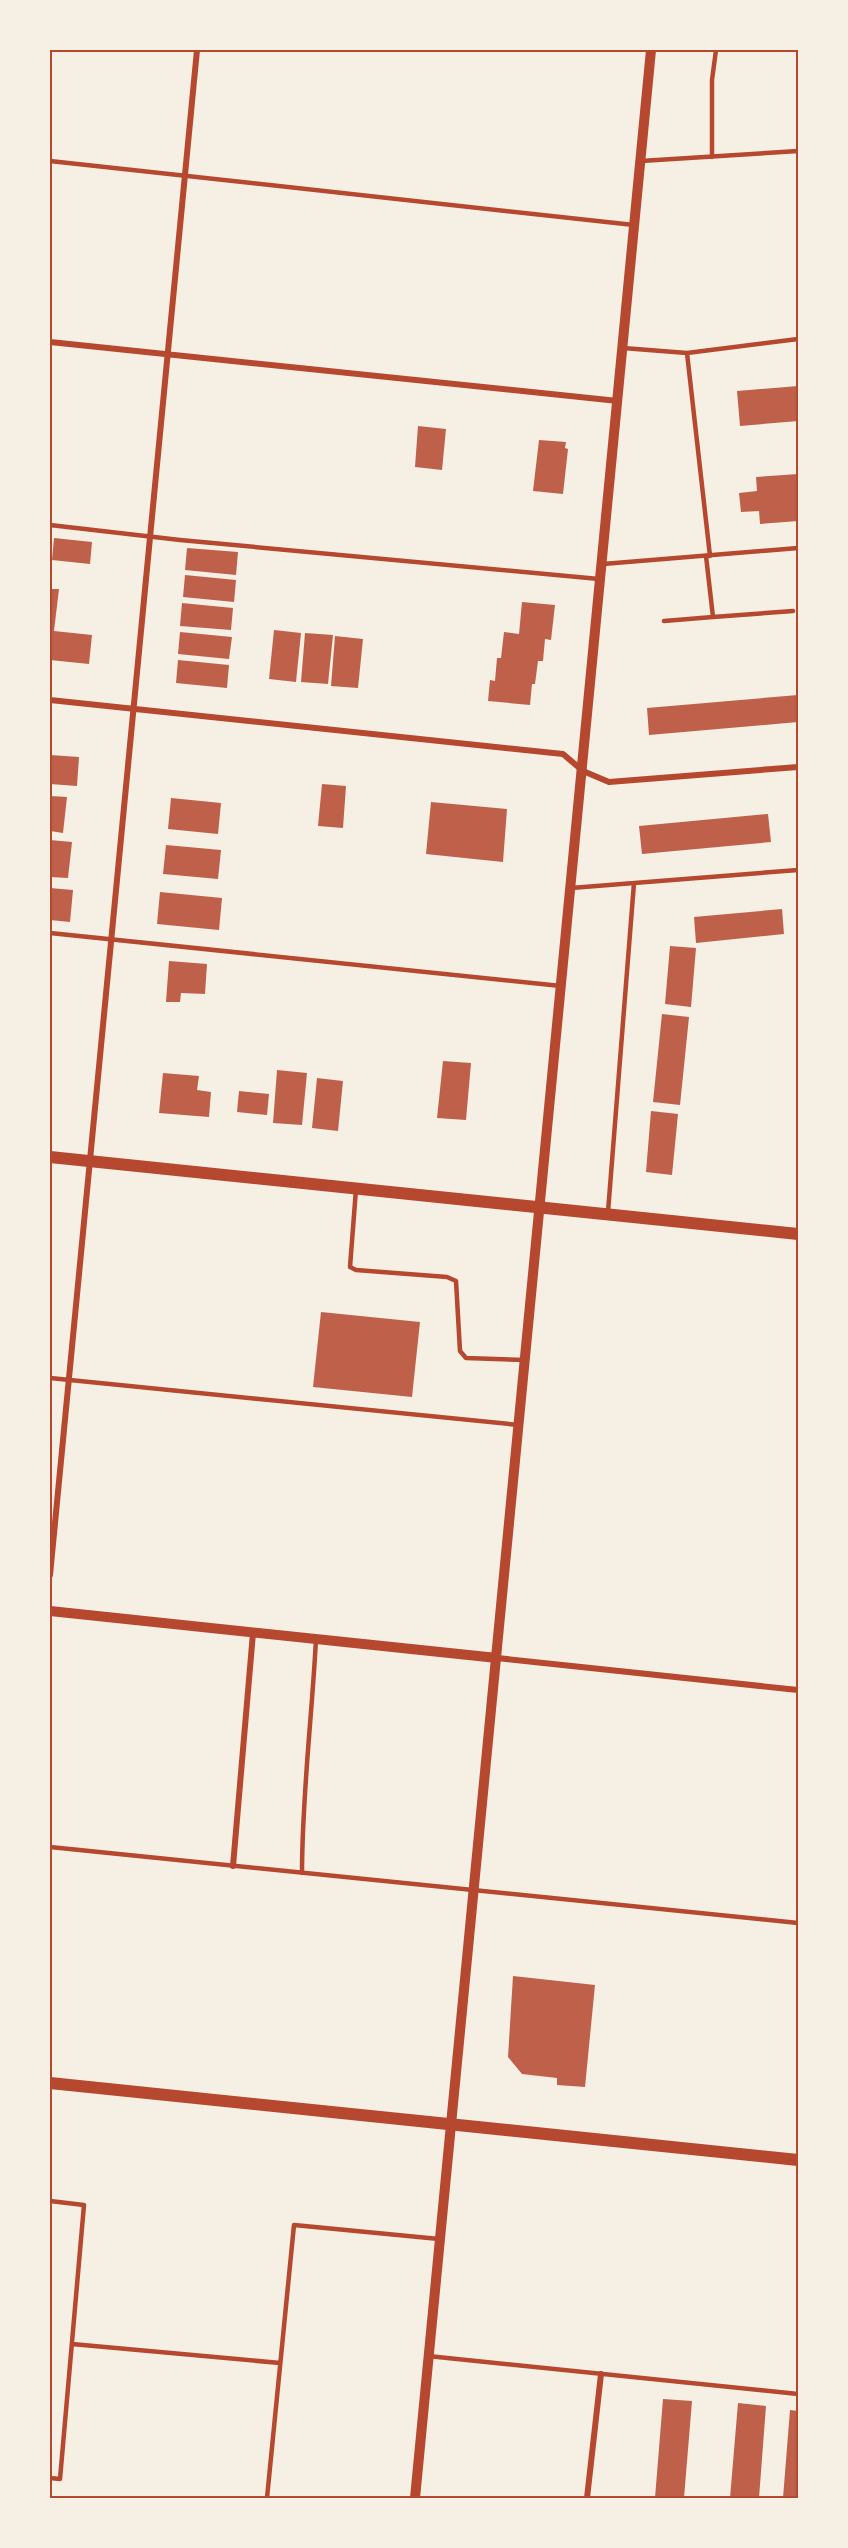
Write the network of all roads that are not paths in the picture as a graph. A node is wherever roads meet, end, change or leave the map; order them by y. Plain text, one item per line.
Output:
1 (196, 50) edge
2 (651, 50) edge
3 (716, 50) edge
4 (798, 151) edge
5 (712, 158) junction
6 (50, 161) edge
7 (641, 161) junction
8 (184, 176) junction
9 (635, 225) junction
10 (798, 339) edge
11 (50, 342) edge
12 (623, 348) junction
13 (687, 353) junction
14 (167, 354) junction
15 (618, 401) junction
16 (50, 525) edge
17 (149, 537) junction
18 (798, 548) edge
19 (708, 556) junction
20 (603, 564) junction
21 (601, 579) junction
22 (793, 611) dead end
23 (713, 617) junction
24 (664, 621) dead end
25 (50, 700) edge
26 (133, 709) junction
27 (798, 766) edge
28 (583, 771) junction
29 (798, 870) edge
30 (634, 883) junction
31 (571, 888) junction
32 (50, 933) edge
33 (111, 939) junction
34 (561, 986) junction
35 (50, 1157) edge
36 (89, 1161) junction
37 (356, 1189) junction
38 (539, 1208) junction
39 (608, 1215) junction
40 (798, 1234) edge
41 (525, 1360) junction
42 (50, 1378) edge
43 (68, 1380) junction
44 (519, 1425) junction
45 (50, 1575) edge
46 (50, 1611) edge
47 (253, 1633) junction
48 (316, 1639) junction
49 (497, 1658) junction
50 (798, 1690) edge
51 (50, 1848) edge
52 (233, 1866) junction
53 (302, 1873) junction
54 (475, 1891) junction
55 (798, 1923) edge
56 (50, 2083) edge
57 (450, 2125) junction
58 (798, 2160) edge
59 (50, 2201) edge
60 (439, 2239) junction
61 (72, 2344) junction
62 (428, 2356) junction
63 (280, 2363) junction
64 (601, 2374) junction
65 (798, 2394) edge
66 (50, 2478) edge
67 (267, 2499) edge
68 (415, 2499) edge
69 (587, 2499) edge

1 - 8 street
2 - 7 street
3 - 5 lane
4 - 5 lane
5 - 7 lane
6 - 8 lane
7 - 9 street
8 - 9 lane
8 - 14 street
9 - 12 street
10 - 13 lane
11 - 14 street
12 - 13 lane
12 - 15 street
13 - 19 lane
14 - 15 street
14 - 17 street
15 - 20 street
16 - 17 lane
17 - 21 lane
17 - 26 street
18 - 19 lane
19 - 20 lane
19 - 23 lane
20 - 21 street
21 - 28 street
22 - 23 lane
23 - 24 lane
25 - 26 street
26 - 28 street
26 - 33 street
27 - 28 street
28 - 31 street
29 - 30 lane
30 - 31 lane
30 - 39 lane
31 - 34 street
32 - 33 lane
33 - 34 lane
33 - 36 street
34 - 38 street
35 - 36 main road
36 - 37 main road
36 - 43 street
37 - 38 main road
37 - 41 lane
38 - 39 main road
38 - 41 street
39 - 40 main road
41 - 44 street
42 - 43 lane
43 - 44 lane
43 - 45 street
44 - 49 street
46 - 47 street
47 - 48 street
47 - 52 street
48 - 49 street
48 - 53 lane
49 - 50 street
49 - 54 street
51 - 52 lane
52 - 53 lane
53 - 54 lane
54 - 55 lane
54 - 57 street
56 - 57 main road
57 - 58 main road
57 - 60 street
59 - 61 lane
60 - 62 street
60 - 63 lane
61 - 63 lane
61 - 66 lane
62 - 64 lane
62 - 68 street
63 - 67 lane
64 - 65 lane
64 - 69 street

